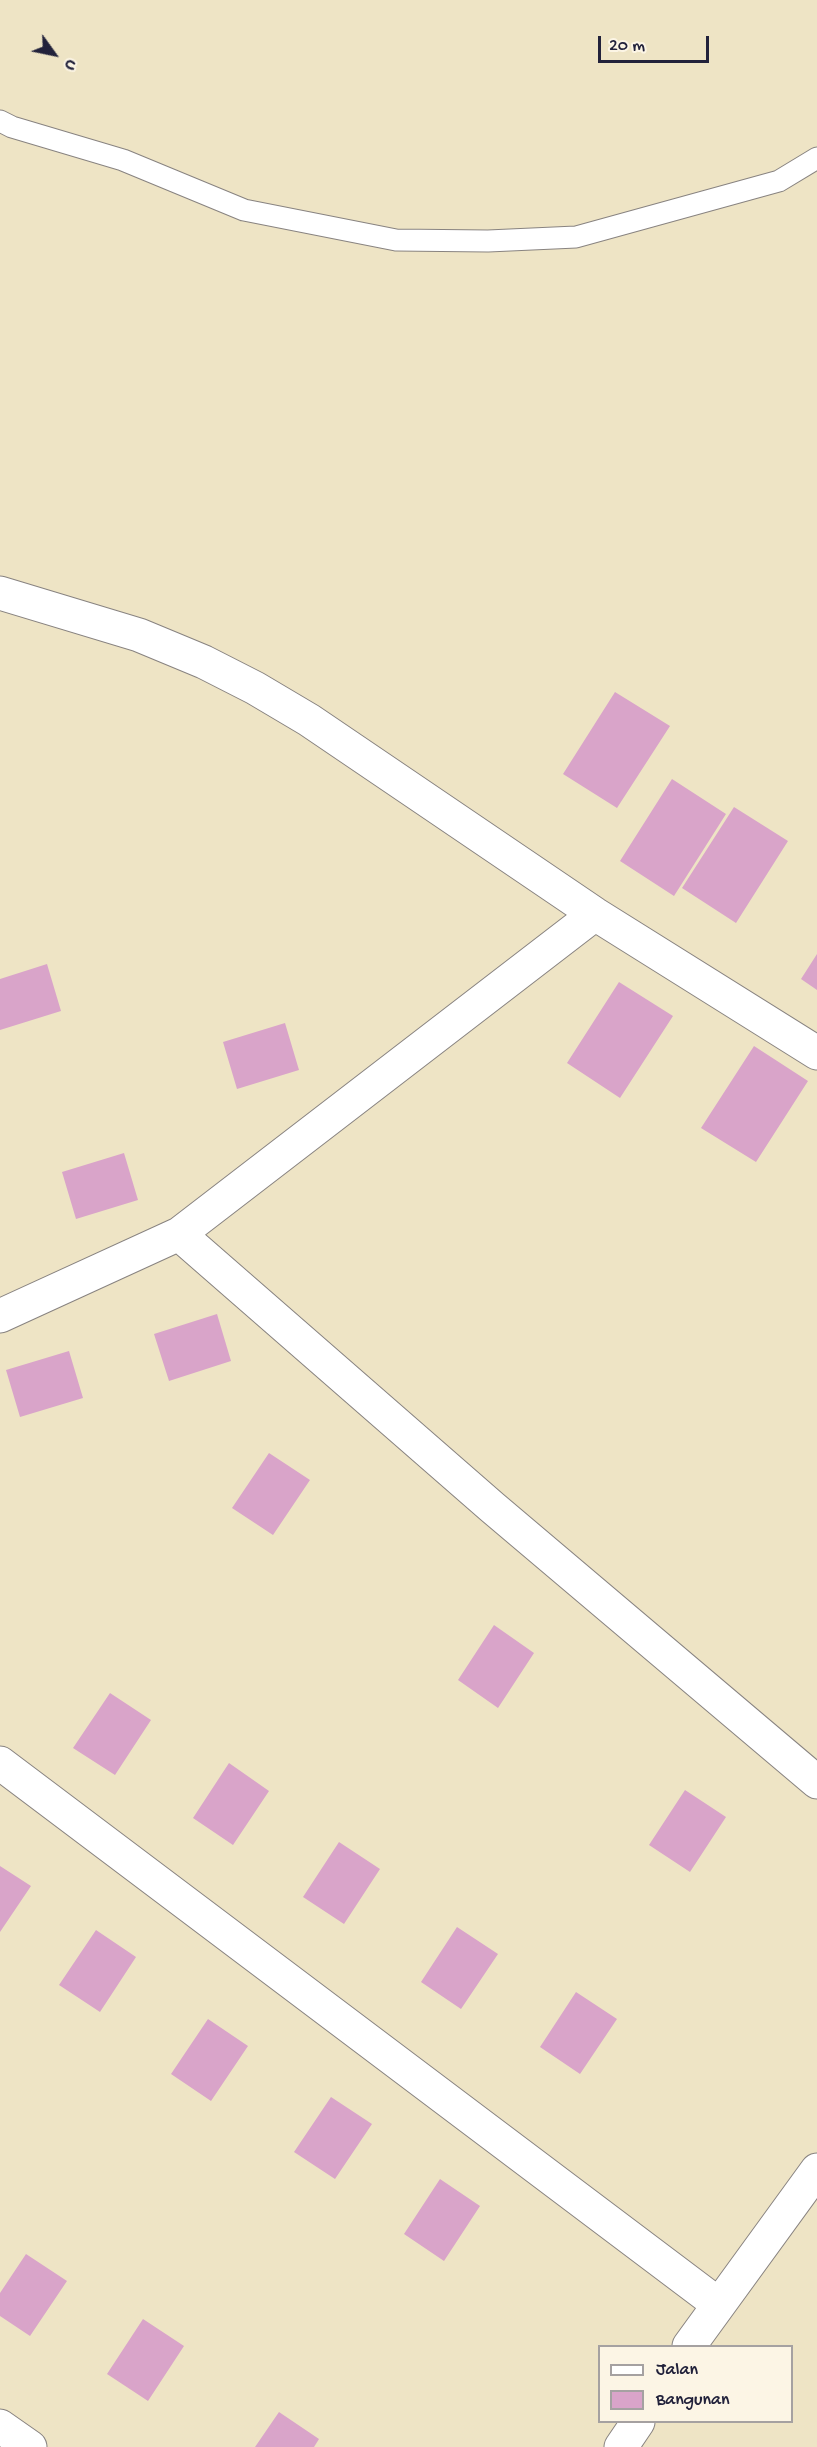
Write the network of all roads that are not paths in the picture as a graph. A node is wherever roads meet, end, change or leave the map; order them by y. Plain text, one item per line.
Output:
1 (0, 121) edge
2 (817, 158) edge
3 (0, 593) edge
4 (595, 914) junction
5 (817, 1053) edge
6 (179, 1234) junction
7 (0, 1317) edge
8 (0, 1763) edge
9 (817, 1782) edge
10 (817, 2170) edge
11 (718, 2304) junction
12 (690, 2345) edge
13 (637, 2423) edge
14 (0, 2426) edge
15 (30, 2447) edge
16 (621, 2447) edge

1 - 2 lane
3 - 4 street
4 - 5 street
4 - 6 street
6 - 7 street
6 - 9 street
8 - 11 street
10 - 11 street
11 - 12 street
13 - 16 street
14 - 15 street

